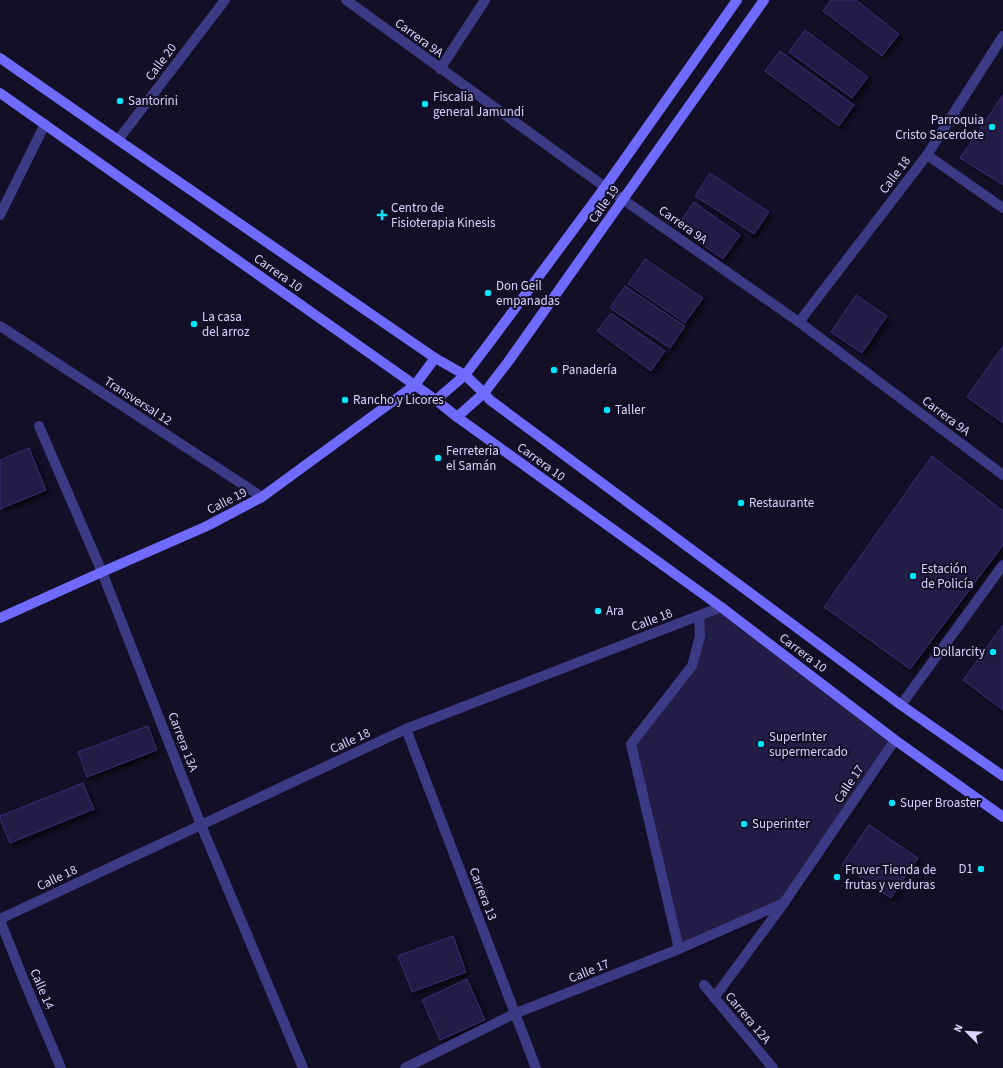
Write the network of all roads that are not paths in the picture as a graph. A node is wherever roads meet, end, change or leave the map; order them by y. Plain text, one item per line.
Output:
1 (225, 0) edge
2 (346, 0) edge
3 (484, 0) edge
4 (737, 0) edge
5 (764, 0) edge
6 (1003, 36) edge
7 (0, 58) edge
8 (440, 69) junction
9 (1, 94) edge
10 (41, 121) junction
11 (118, 140) junction
12 (927, 155) junction
13 (605, 186) junction
14 (623, 200) junction
15 (1003, 208) edge
16 (0, 215) edge
17 (799, 322) junction
18 (0, 326) edge
19 (435, 358) junction
20 (465, 375) junction
21 (414, 385) junction
22 (484, 393) junction
23 (436, 400) junction
24 (457, 417) junction
25 (39, 426) dead end
26 (1003, 475) edge
27 (262, 497) junction
28 (1003, 565) edge
29 (102, 572) junction
30 (721, 608) junction
31 (699, 616) junction
32 (0, 618) edge
33 (901, 705) junction
34 (406, 729) junction
35 (895, 740) junction
36 (1003, 776) edge
37 (1003, 817) edge
38 (201, 825) junction
39 (784, 903) junction
40 (0, 919) edge
41 (679, 949) junction
42 (704, 986) dead end
43 (714, 998) junction
44 (514, 1014) junction
45 (61, 1068) edge
46 (303, 1068) edge
47 (405, 1068) edge
48 (536, 1068) edge
49 (773, 1068) edge

1 - 11 street, Calle 20
2 - 8 street, Carrera 9A
3 - 8 street
4 - 13 main road, Calle 19
5 - 14 main road, Calle 19
6 - 12 street, Calle 18
7 - 11 main road, Carrera 10
8 - 13 street, Carrera 9A
9 - 10 main road, Carrera 10
10 - 16 street
10 - 21 main road, Carrera 10
11 - 19 main road, Carrera 10
12 - 15 street
12 - 17 street, Calle 18
13 - 14 street, Carrera 9A
13 - 20 main road, Calle 19
14 - 17 street, Carrera 9A
14 - 22 main road, Calle 19
17 - 26 street, Carrera 9A
18 - 27 street, Transversal 12
19 - 20 main road, Carrera 10
19 - 21 main road, Calle 19
20 - 22 main road, Carrera 10
20 - 23 main road, Calle 19
21 - 23 main road, Carrera 10
21 - 27 main road, Calle 19
22 - 24 main road, Calle 19
22 - 33 main road, Carrera 10
23 - 24 main road, Carrera 10
24 - 30 main road, Carrera 10
25 - 29 street, Carrera 13A
27 - 29 main road, Calle 19
28 - 33 street
29 - 32 main road, Calle 19
29 - 38 street, Carrera 13A
30 - 31 street, Calle 18
30 - 35 main road, Carrera 10
31 - 34 street, Calle 18
31 - 41 street
33 - 36 main road, Carrera 10
34 - 38 street, Calle 18
34 - 44 street, Carrera 13
35 - 37 main road, Carrera 10
35 - 39 street, Calle 17
38 - 40 street, Calle 18
38 - 46 street, Carrera 13A
39 - 41 street, Calle 17
39 - 43 street, Calle 17
40 - 45 street, Calle 14
41 - 44 street, Calle 17
42 - 43 street, Carrera 12A
43 - 49 street, Carrera 12A
44 - 47 street, Calle 17
44 - 48 street, Carrera 13

